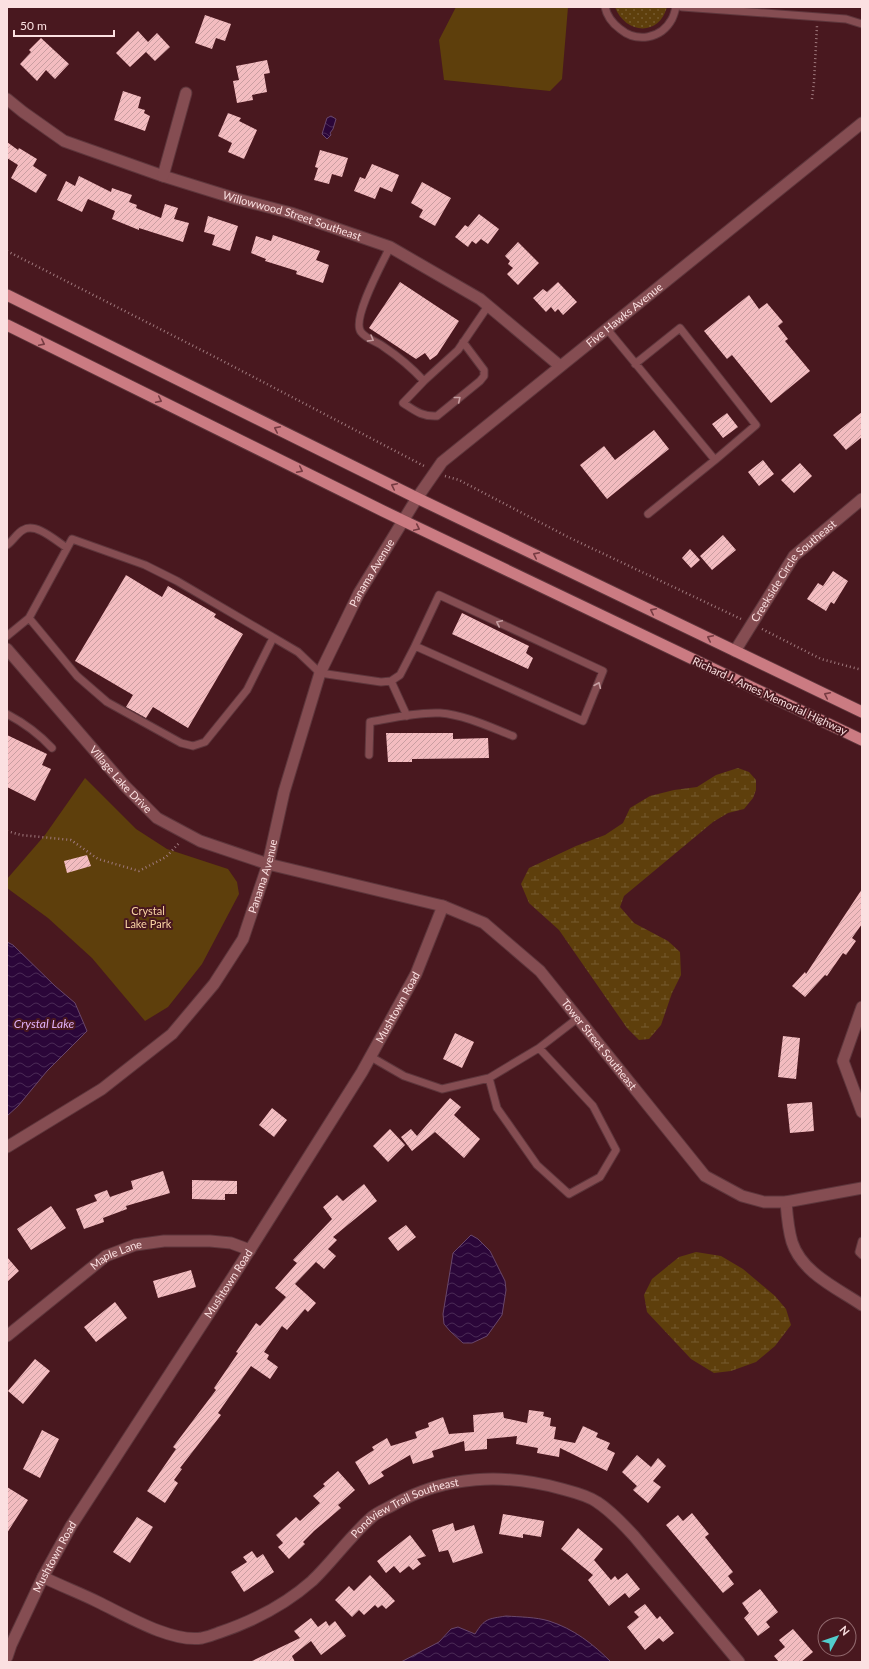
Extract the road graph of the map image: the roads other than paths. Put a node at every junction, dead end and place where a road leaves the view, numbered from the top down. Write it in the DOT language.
graph roads {
  1 [pos="605,7"];
  2 [pos="676,7"];
  3 [pos="682,7"];
  4 [pos="862,24"];
  5 [pos="186,93"];
  6 [pos="7,99"];
  7 [pos="862,123"];
  8 [pos="163,176"];
  9 [pos="390,247"];
  10 [pos="7,295"];
  11 [pos="488,306"];
  12 [pos="7,326"];
  13 [pos="607,329"];
  14 [pos="463,342"];
  15 [pos="635,364"];
  16 [pos="560,366"];
  17 [pos="424,381"];
  18 [pos="715,460"];
  19 [pos="418,498"];
  20 [pos="862,499"];
  21 [pos="648,514"];
  22 [pos="403,521"];
  23 [pos="7,544"];
  24 [pos="67,548"];
  25 [pos="29,618"];
  26 [pos="7,636"];
  27 [pos="273,638"];
  28 [pos="415,646"];
  29 [pos="7,649"];
  30 [pos="735,651"];
  31 [pos="320,673"];
  32 [pos="391,681"];
  33 [pos="862,712"];
  34 [pos="7,714"];
  35 [pos="407,716"];
  36 [pos="513,736"];
  37 [pos="862,740"];
  38 [pos="52,748"];
  39 [pos="369,755"];
  40 [pos="268,864"];
  41 [pos="443,906"];
  42 [pos="862,1007"];
  43 [pos="578,1018"];
  44 [pos="539,1048"];
  45 [pos="371,1056"];
  46 [pos="489,1078"];
  47 [pos="862,1112"];
  48 [pos="7,1147"];
  49 [pos="862,1188"];
  50 [pos="786,1202"];
  51 [pos="862,1241"];
  52 [pos="250,1250"];
  53 [pos="862,1255"];
  54 [pos="862,1305"];
  55 [pos="7,1336"];
  56 [pos="43,1577"];
  57 [pos="7,1657"];
  58 [pos="739,1662"];
  1 -- 2 [label="lane"];
  3 -- 4 [label="lane"];
  5 -- 8 [label="street"];
  6 -- 8 [label="street, Willowwood Street Southeast"];
  7 -- 13 [label="street, Five Hawks Avenue"];
  8 -- 9 [label="street, Willowwood Street Southeast"];
  9 -- 11 [label="street, Willowwood Street Southeast"];
  9 -- 17 [label="lane, one-way"];
  19 -- 10 [label="main road, one-way"];
  11 -- 14 [label="lane"];
  11 -- 16 [label="street, Willowwood Street Southeast"];
  12 -- 22 [label="main road, Richard J. Ames Memorial Highway, one-way"];
  13 -- 15 [label="lane"];
  13 -- 16 [label="street, Five Hawks Avenue"];
  14 -- 17 [label="lane"];
  17 -- 14 [label="lane, one-way"];
  15 -- 18 [label="lane"];
  15 -- 18 [label="lane"];
  16 -- 19 [label="street, Five Hawks Avenue"];
  18 -- 21 [label="lane"];
  19 -- 22 [label="street, Five Hawks Avenue"];
  30 -- 19 [label="main road, one-way"];
  20 -- 30 [label="street, Creekside Circle Southeast"];
  22 -- 31 [label="street, Panama Avenue"];
  22 -- 37 [label="main road, Richard J. Ames Memorial Highway, one-way"];
  23 -- 24 [label="lane"];
  24 -- 25 [label="lane"];
  24 -- 27 [label="lane"];
  25 -- 26 [label="lane"];
  25 -- 27 [label="lane"];
  27 -- 31 [label="lane"];
  28 -- 28 [label="lane, one-way"];
  28 -- 32 [label="lane"];
  29 -- 40 [label="street, Village Lake Drive"];
  33 -- 30 [label="main road, one-way"];
  31 -- 32 [label="lane"];
  31 -- 40 [label="street, Panama Avenue"];
  32 -- 35 [label="lane"];
  34 -- 38 [label="lane"];
  35 -- 36 [label="lane"];
  35 -- 39 [label="lane"];
  40 -- 41 [label="street, Tower Street Southeast"];
  40 -- 48 [label="street, Panama Avenue"];
  41 -- 43 [label="street, Tower Street Southeast"];
  41 -- 45 [label="street, Mushtown Road"];
  42 -- 47 [label="street"];
  43 -- 44 [label="lane"];
  43 -- 50 [label="street, Tower Street Southeast"];
  44 -- 46 [label="lane"];
  44 -- 46 [label="lane"];
  45 -- 46 [label="lane"];
  45 -- 52 [label="street, Mushtown Road"];
  49 -- 50 [label="street, Tower Street Southeast"];
  50 -- 54 [label="street"];
  51 -- 53 [label="lane"];
  52 -- 55 [label="street, Maple Lane"];
  52 -- 56 [label="street, Mushtown Road"];
  56 -- 57 [label="street, Mushtown Road"];
  56 -- 58 [label="street, Pondview Trail Southeast"];
}
